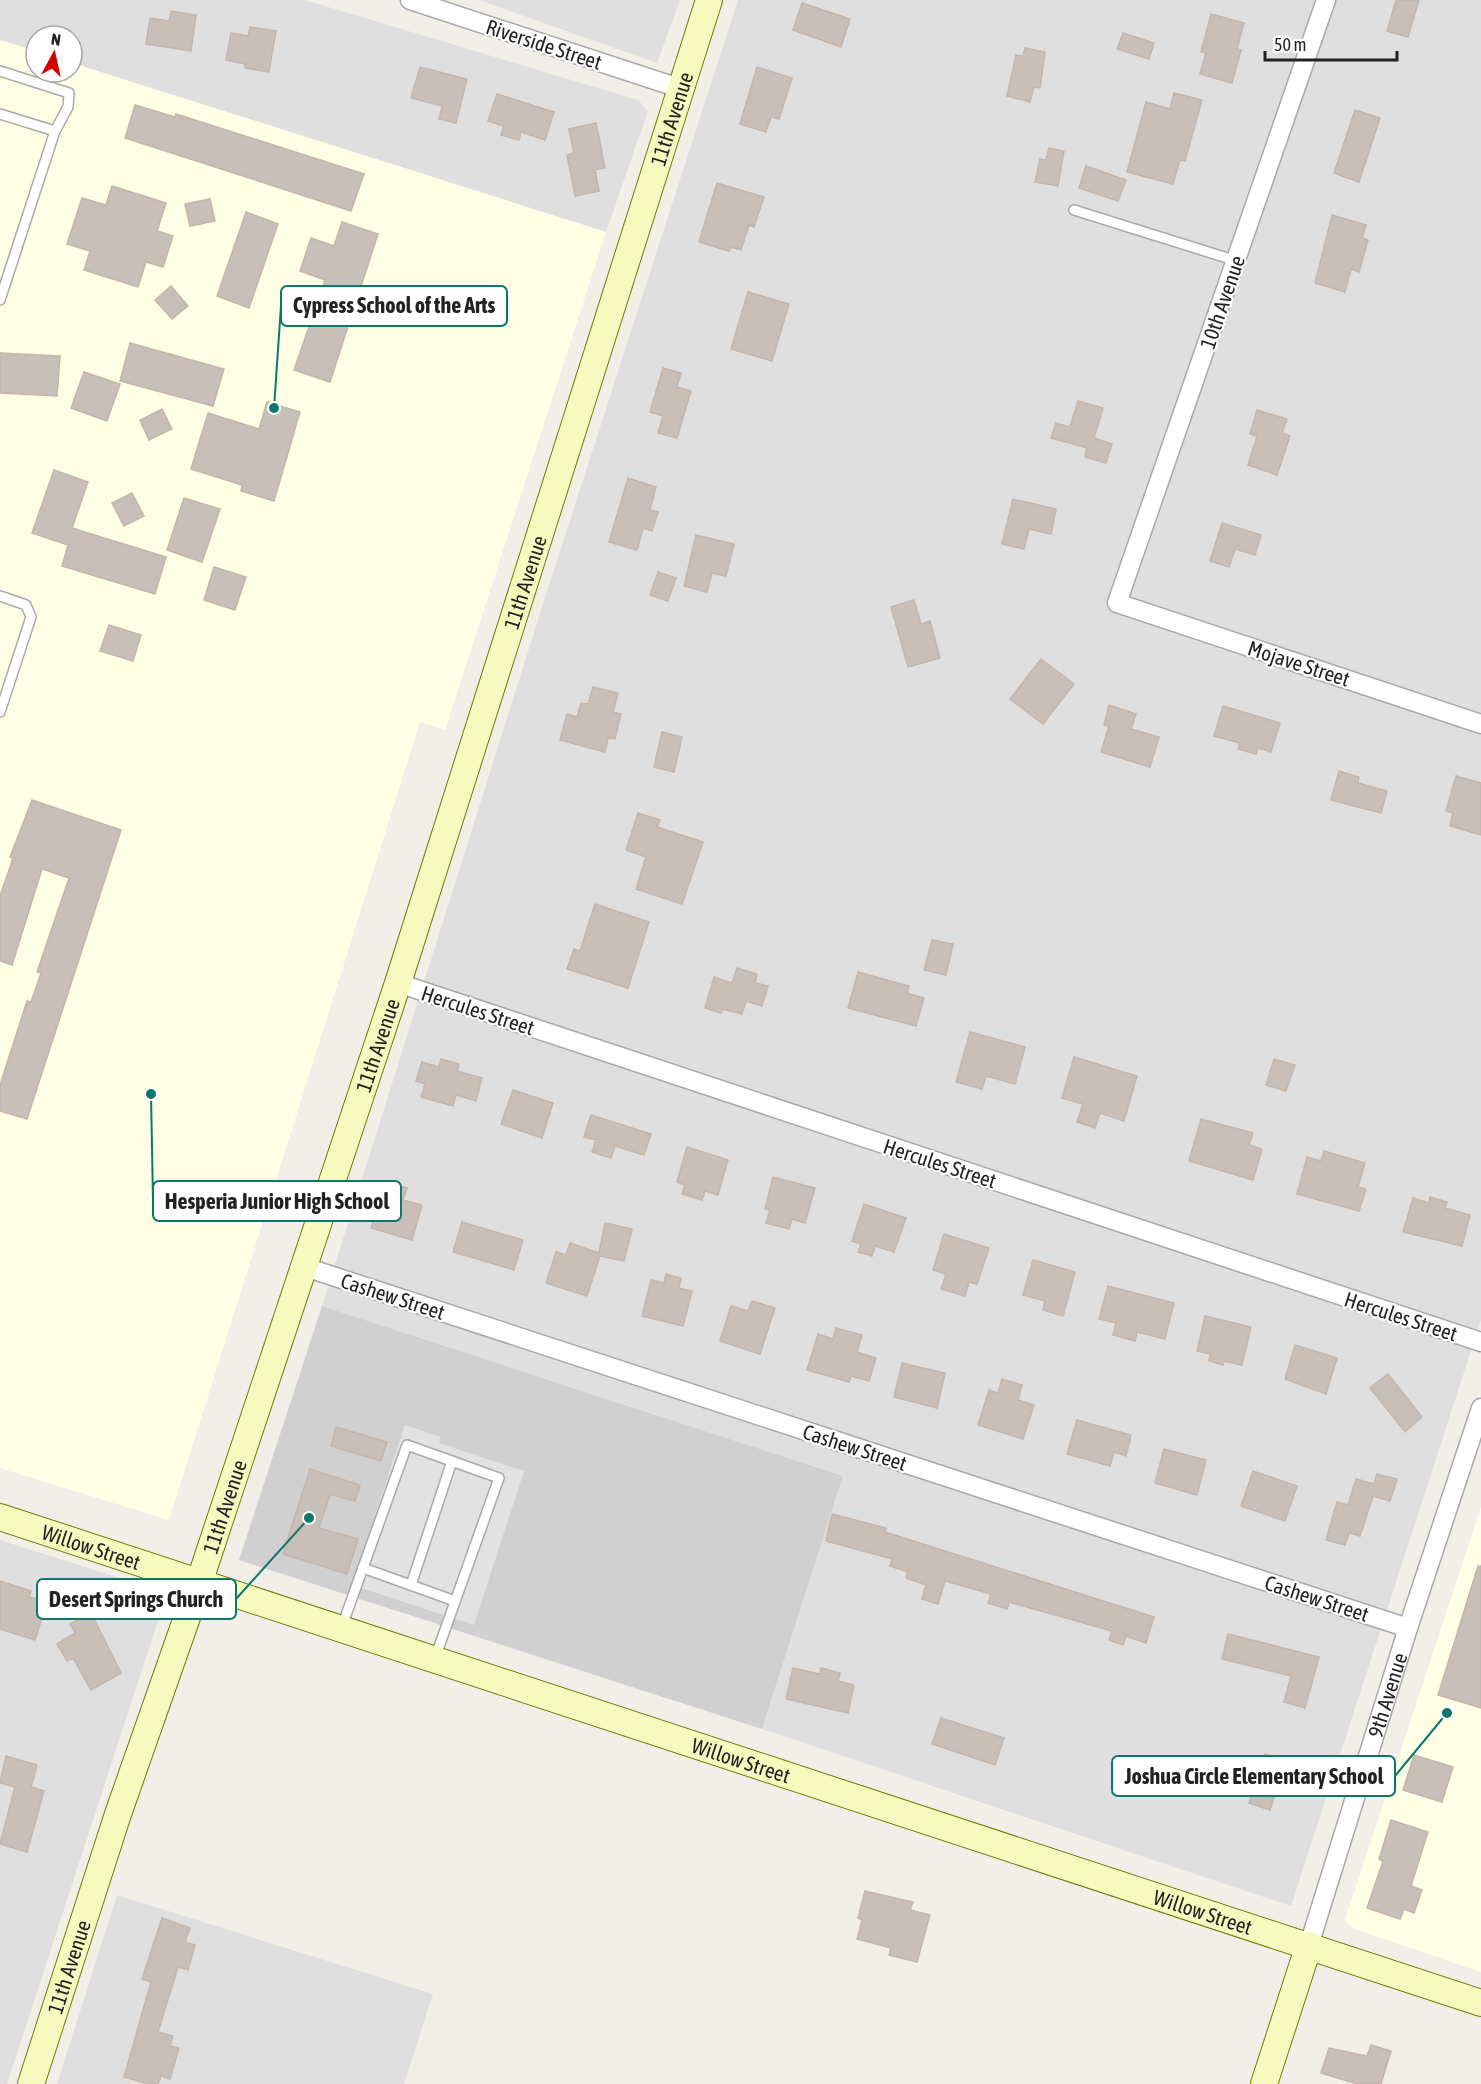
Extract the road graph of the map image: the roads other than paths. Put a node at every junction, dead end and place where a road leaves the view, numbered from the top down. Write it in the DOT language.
graph roads {
  1 [pos="410,0"];
  2 [pos="709,0"];
  3 [pos="1326,0"];
  4 [pos="0,72"];
  5 [pos="679,88"];
  6 [pos="0,114"];
  7 [pos="55,131"];
  8 [pos="1074,210"];
  9 [pos="1237,261"];
  10 [pos="0,300"];
  11 [pos="0,596"];
  12 [pos="1117,603"];
  13 [pos="0,712"];
  14 [pos="1481,724"];
  15 [pos="398,983"];
  16 [pos="302,1266"];
  17 [pos="1481,1342"];
  18 [pos="1481,1408"];
  19 [pos="452,1461"];
  20 [pos="0,1517"];
  21 [pos="363,1568"];
  22 [pos="199,1583"];
  23 [pos="411,1585"];
  24 [pos="455,1601"];
  25 [pos="1408,1628"];
  26 [pos="340,1631"];
  27 [pos="434,1661"];
  28 [pos="1310,1944"];
  29 [pos="1481,2003"];
  30 [pos="31,2084"];
  31 [pos="1264,2084"];
  1 -- 5 [label="street, Riverside Street"];
  2 -- 5 [label="main road, 11th Avenue"];
  3 -- 9 [label="street, 10th Avenue"];
  4 -- 7 [label="lane"];
  5 -- 15 [label="main road, 11th Avenue"];
  6 -- 7 [label="lane"];
  7 -- 10 [label="lane"];
  8 -- 9 [label="lane"];
  9 -- 12 [label="street, 10th Avenue"];
  11 -- 13 [label="lane"];
  12 -- 14 [label="street, Mojave Street"];
  15 -- 16 [label="main road, 11th Avenue"];
  15 -- 17 [label="street, Hercules Street"];
  16 -- 22 [label="main road, 11th Avenue"];
  16 -- 25 [label="street, Cashew Street"];
  18 -- 25 [label="street, 9th Avenue"];
  19 -- 21 [label="lane"];
  19 -- 23 [label="lane"];
  19 -- 24 [label="lane"];
  20 -- 22 [label="main road, Willow Street"];
  21 -- 23 [label="lane"];
  21 -- 26 [label="lane"];
  22 -- 26 [label="main road, Willow Street"];
  22 -- 30 [label="main road, 11th Avenue"];
  23 -- 24 [label="lane"];
  24 -- 27 [label="lane"];
  25 -- 28 [label="street, 9th Avenue"];
  26 -- 27 [label="main road, Willow Street"];
  27 -- 28 [label="main road, Willow Street"];
  28 -- 29 [label="main road, Willow Street"];
  28 -- 31 [label="main road, 9th Avenue"];
}
